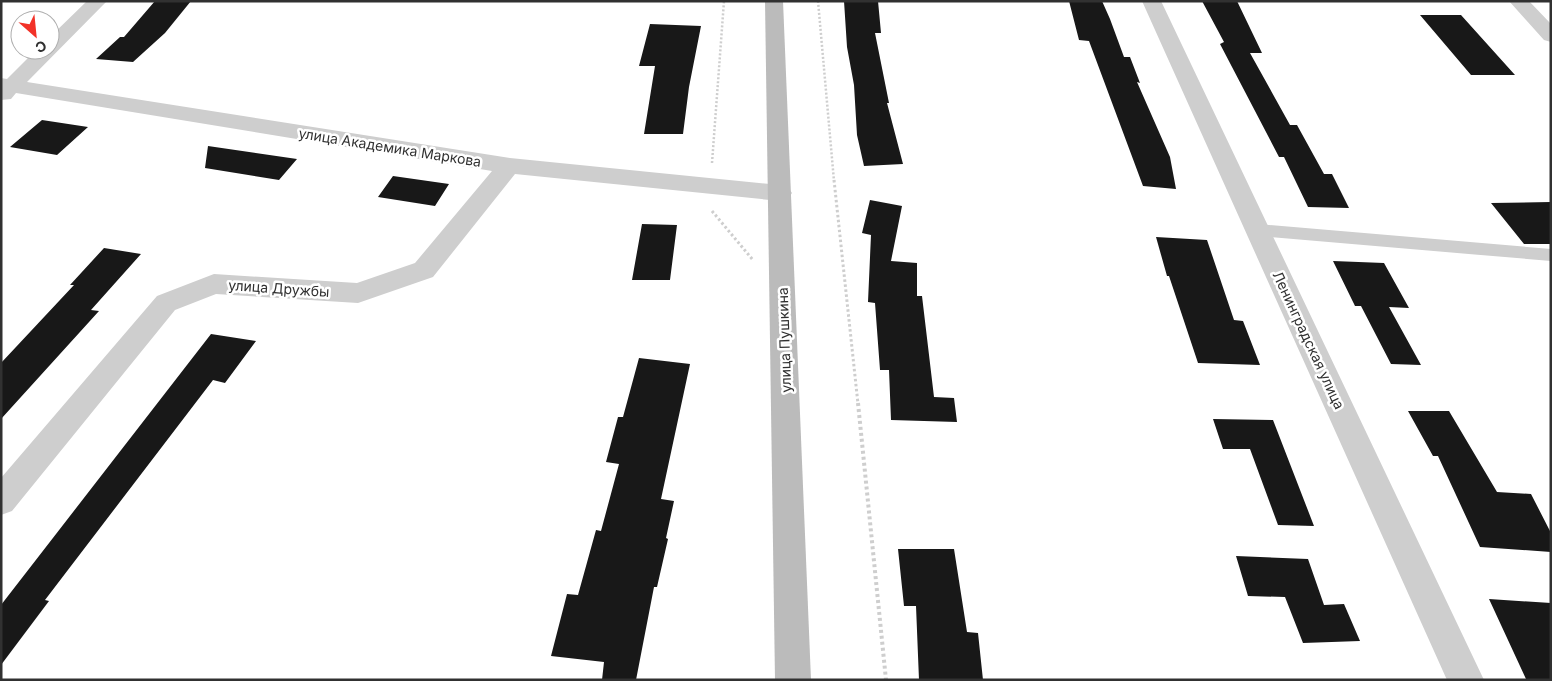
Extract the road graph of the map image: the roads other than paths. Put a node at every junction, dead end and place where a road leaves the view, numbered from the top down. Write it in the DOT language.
graph roads {
  1 [pos="98,1"];
  2 [pos="774,1"];
  3 [pos="1151,1"];
  4 [pos="1518,1"];
  5 [pos="1551,36"];
  6 [pos="60,38"];
  7 [pos="37,60"];
  8 [pos="5,88"];
  9 [pos="510,166"];
  10 [pos="780,193"];
  11 [pos="1257,230"];
  12 [pos="1551,255"];
  13 [pos="1,501"];
  14 [pos="793,680"];
  15 [pos="1466,680"];
  1 -- 6 [label="street"];
  2 -- 10 [label="main road, улица Пушкина"];
  3 -- 11 [label="street, Ленинградская улица"];
  4 -- 5 [label="street"];
  7 -- 8 [label="street"];
  8 -- 9 [label="street, улица Академика Маркова"];
  9 -- 10 [label="street, улица Академика Маркова"];
  9 -- 13 [label="street, улица Дружбы"];
  10 -- 14 [label="main road, улица Пушкина"];
  11 -- 12 [label="lane"];
  11 -- 15 [label="street, Ленинградская улица"];
}
